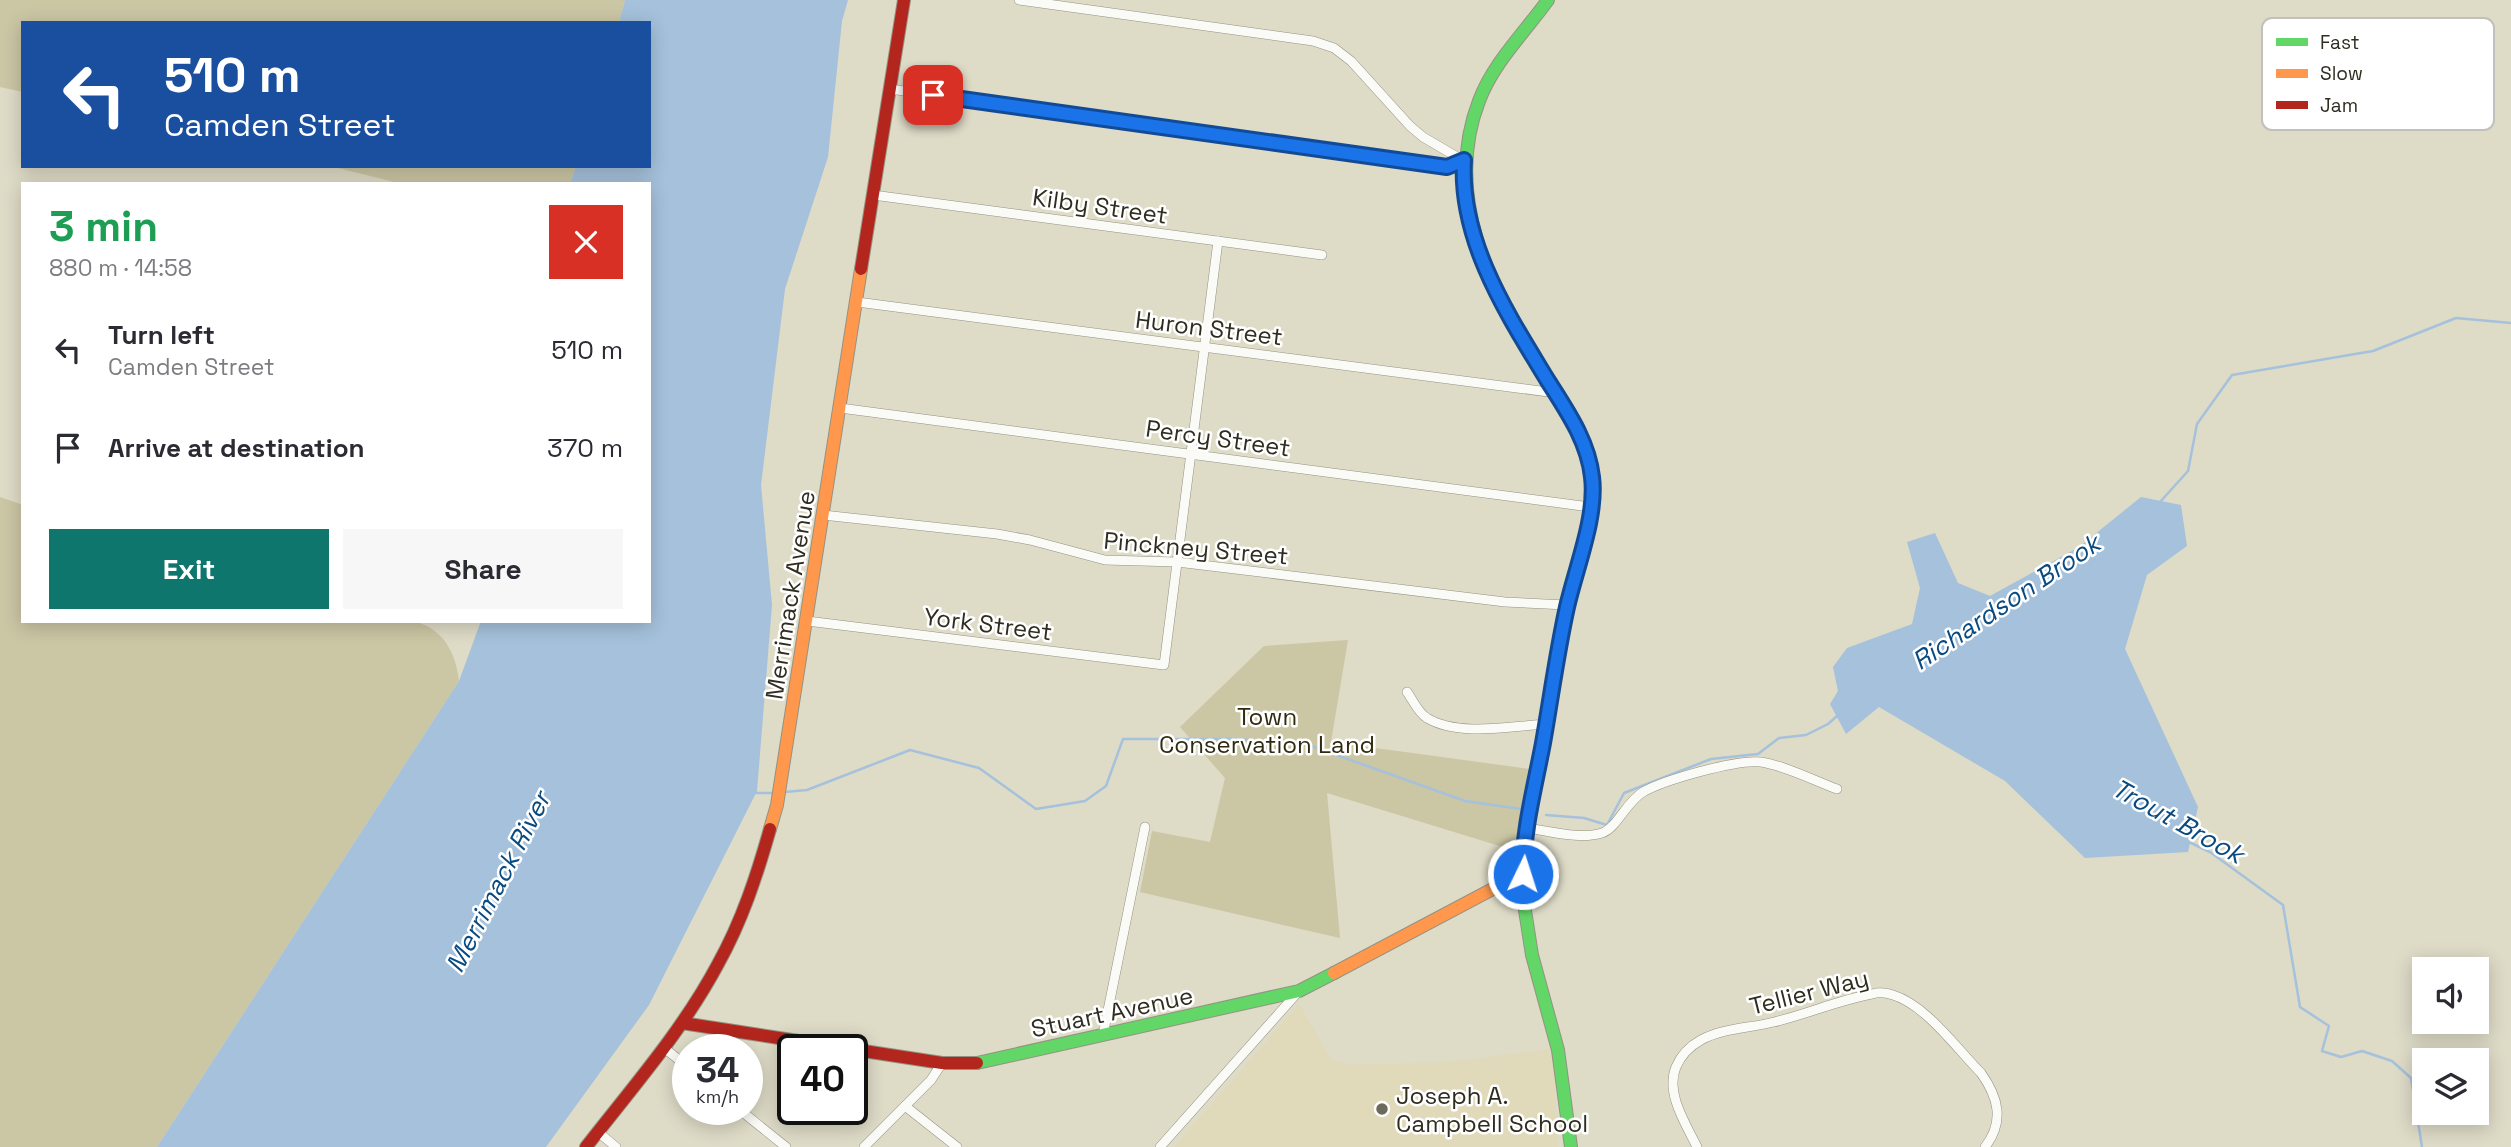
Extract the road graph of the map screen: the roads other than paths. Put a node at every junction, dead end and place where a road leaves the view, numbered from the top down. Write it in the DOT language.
graph roads {
  1 [pos="905,0"];
  2 [pos="1019,0"];
  3 [pos="1548,0"];
  4 [pos="1081,5"];
  5 [pos="890,89"];
  6 [pos="1464,160"];
  7 [pos="873,195"];
  8 [pos="1218,241"];
  9 [pos="1322,255"];
  10 [pos="857,302"];
  11 [pos="1205,347"];
  12 [pos="1556,393"];
  13 [pos="840,408"];
  14 [pos="1191,454"];
  15 [pos="1590,507"];
  16 [pos="823,515"];
  17 [pos="1178,562"];
  18 [pos="1567,605"];
  19 [pos="807,621"];
  20 [pos="1407,692"];
  21 [pos="1546,724"];
  22 [pos="1837,789"];
  23 [pos="1146,827"];
  24 [pos="1527,828"];
  25 [pos="1523,873"];
  26 [pos="1299,991"];
  27 [pos="682,1023"];
  28 [pos="1103,1035"];
  29 [pos="664,1048"];
  30 [pos="672,1055"];
  31 [pos="942,1063"];
  32 [pos="905,1106"];
  33 [pos="759,1125"];
  34 [pos="598,1132"];
  35 [pos="586,1147"];
  36 [pos="616,1147"];
  37 [pos="786,1147"];
  38 [pos="864,1147"];
  39 [pos="957,1147"];
  40 [pos="1160,1147"];
  41 [pos="1571,1147"];
  42 [pos="1697,1147"];
  43 [pos="1985,1147"];
  1 -- 5 [label="street, Merrimack Avenue"];
  2 -- 4 [label="street"];
  3 -- 6 [label="street"];
  4 -- 6 [label="street"];
  5 -- 6 [label="street"];
  5 -- 7 [label="street, Merrimack Avenue"];
  6 -- 12 [label="street"];
  7 -- 8 [label="street, Kilby Street"];
  7 -- 10 [label="street, Merrimack Avenue"];
  8 -- 9 [label="street, Kilby Street"];
  8 -- 11 [label="street"];
  10 -- 11 [label="street, Huron Street"];
  10 -- 13 [label="street, Merrimack Avenue"];
  11 -- 12 [label="street, Huron Street"];
  11 -- 14 [label="street"];
  12 -- 15 [label="street"];
  13 -- 14 [label="street, Percy Street"];
  13 -- 16 [label="street, Merrimack Avenue"];
  14 -- 15 [label="street, Percy Street"];
  14 -- 17 [label="street"];
  15 -- 18 [label="street"];
  16 -- 17 [label="street, Pinckney Street"];
  16 -- 19 [label="street, Merrimack Avenue"];
  17 -- 18 [label="street, Pinckney Street"];
  17 -- 19 [label="street, York Street"];
  18 -- 21 [label="street"];
  19 -- 27 [label="street, Merrimack Avenue"];
  20 -- 21 [label="street"];
  21 -- 24 [label="street"];
  22 -- 24 [label="street"];
  23 -- 28 [label="street"];
  24 -- 25 [label="street"];
  25 -- 26 [label="street, Stuart Avenue"];
  25 -- 41 [label="street"];
  26 -- 28 [label="street, Stuart Avenue"];
  26 -- 40 [label="street"];
  27 -- 29 [label="street, Merrimack Avenue"];
  27 -- 31 [label="street, Stuart Avenue"];
  28 -- 31 [label="street, Stuart Avenue"];
  29 -- 30 [label="street"];
  29 -- 34 [label="street, Merrimack Avenue"];
  31 -- 32 [label="street"];
  32 -- 38 [label="street"];
  32 -- 39 [label="street"];
  33 -- 37 [label="street"];
  34 -- 35 [label="street, Merrimack Avenue"];
  34 -- 36 [label="street"];
  42 -- 43 [label="street, Tellier Way"];
}
